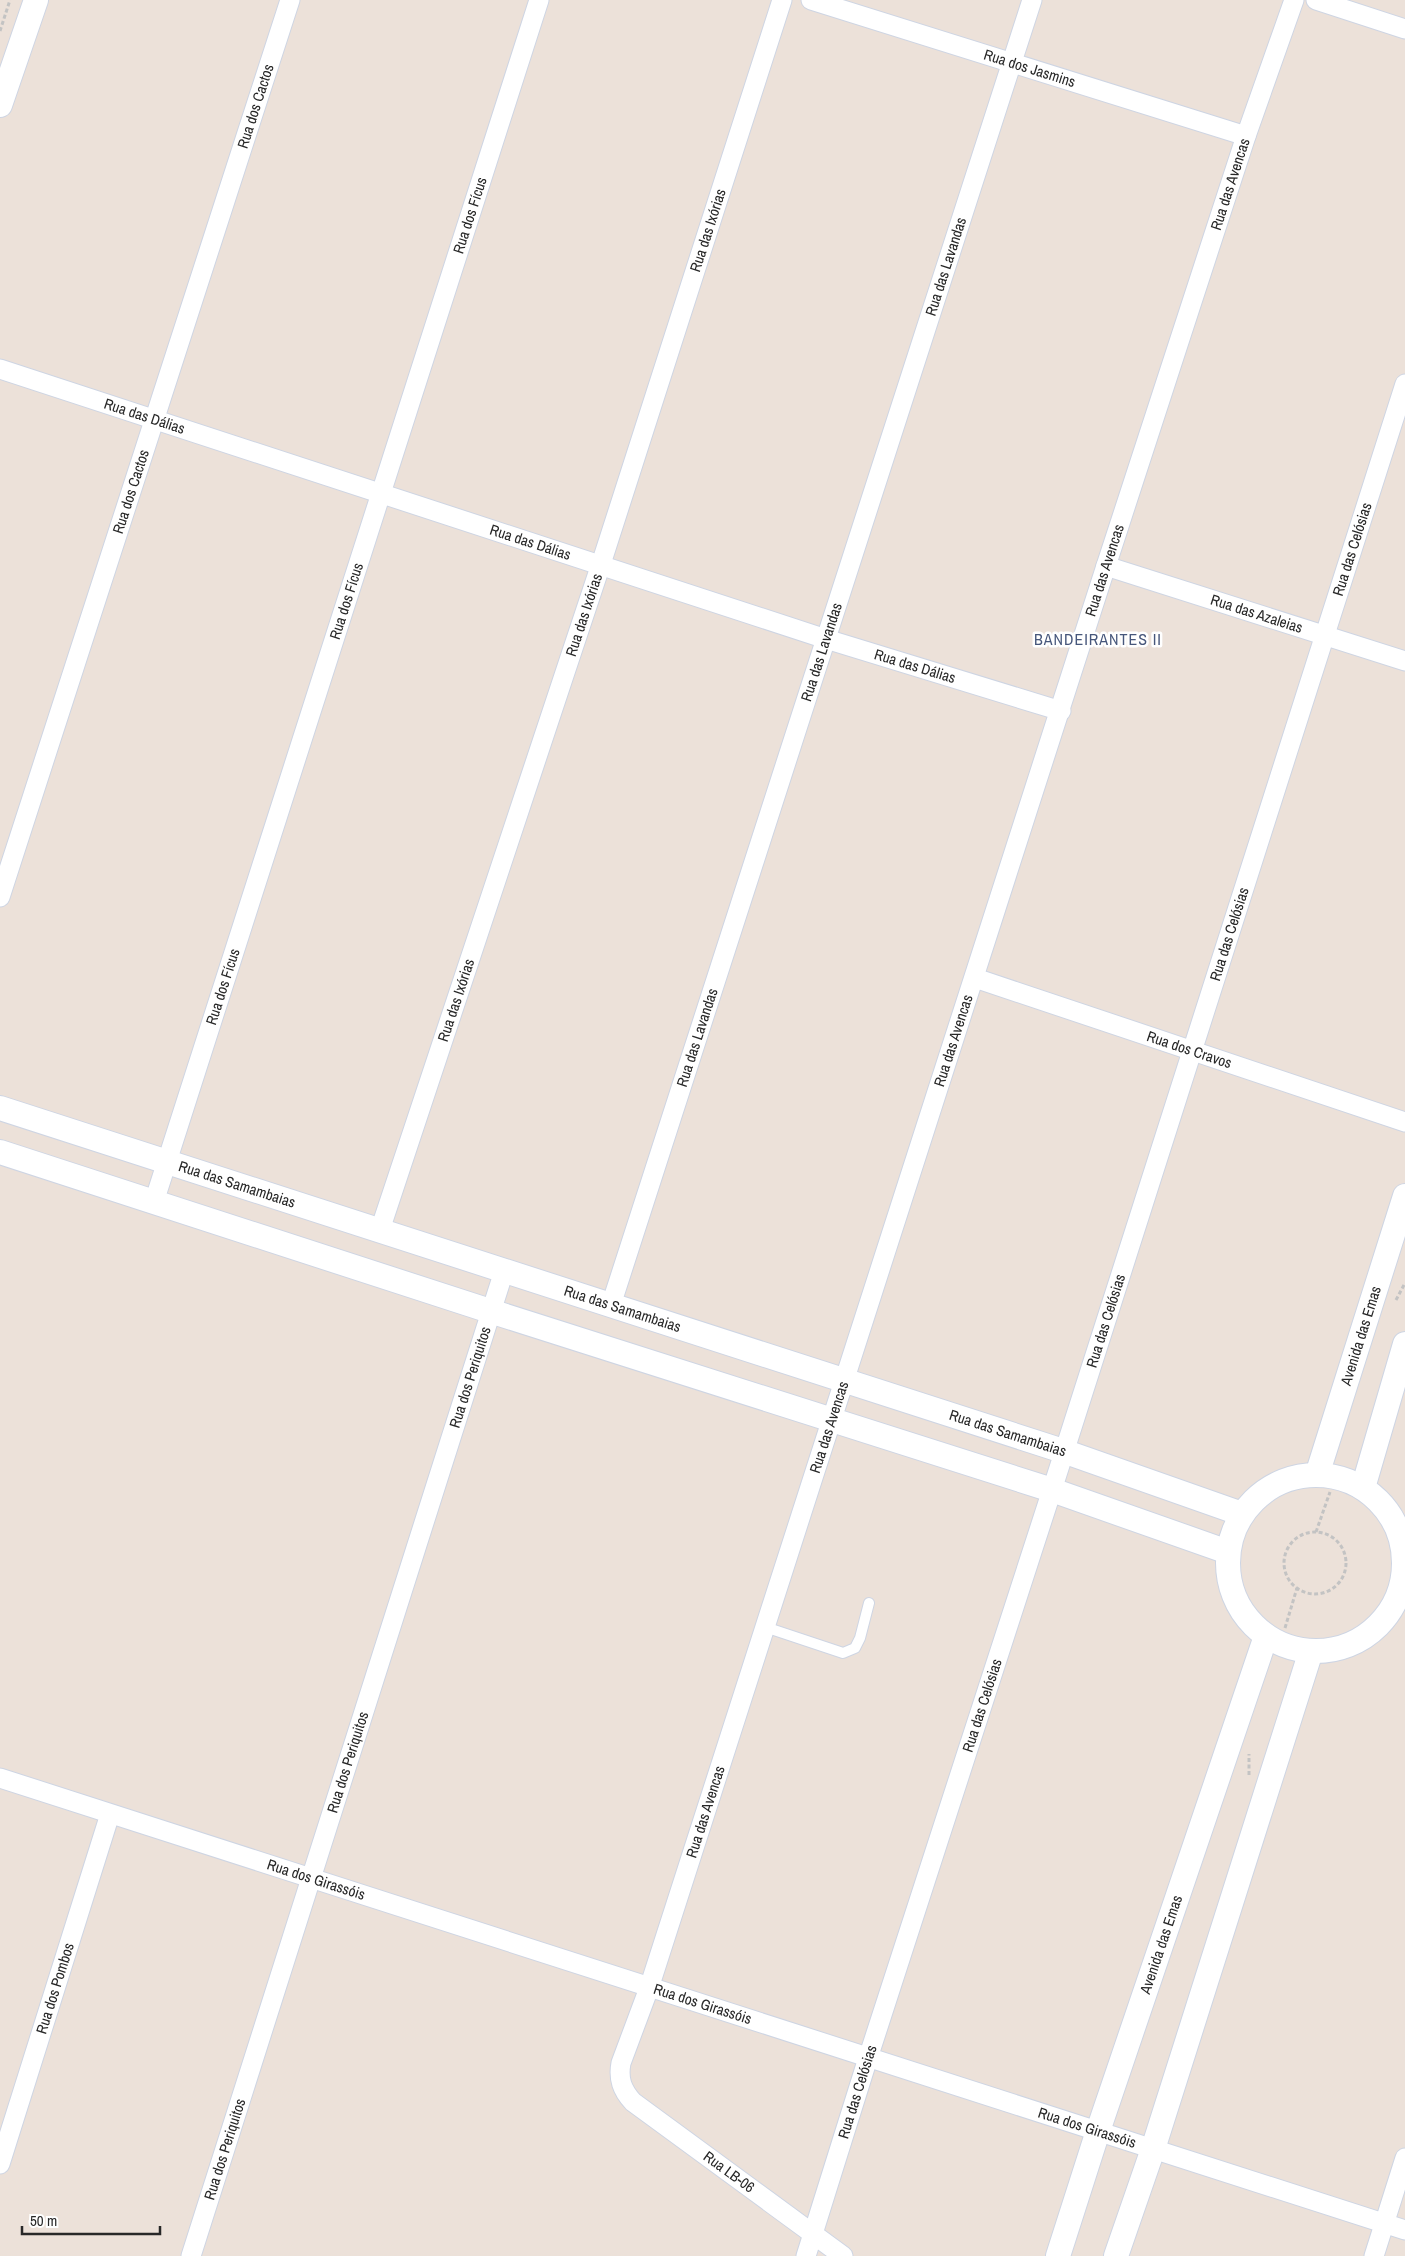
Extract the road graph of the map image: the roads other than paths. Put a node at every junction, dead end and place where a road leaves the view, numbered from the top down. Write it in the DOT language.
graph roads {
  1 [pos="36,0"];
  2 [pos="290,0"];
  3 [pos="539,0"];
  4 [pos="782,0"];
  5 [pos="811,0"];
  6 [pos="1032,0"];
  7 [pos="1294,0"];
  8 [pos="1316,0"];
  9 [pos="1405,29"];
  10 [pos="1012,63"];
  11 [pos="0,106"];
  12 [pos="1246,136"];
  13 [pos="0,369"];
  14 [pos="1405,384"];
  15 [pos="154,419"];
  16 [pos="382,495"];
  17 [pos="601,564"];
  18 [pos="1106,566"];
  19 [pos="1324,636"];
  20 [pos="826,639"];
  21 [pos="1405,661"];
  22 [pos="1061,711"];
  23 [pos="0,897"];
  24 [pos="974,978"];
  25 [pos="1192,1051"];
  26 [pos="0,1108"];
  27 [pos="1405,1122"];
  28 [pos="0,1152"];
  29 [pos="168,1162"];
  30 [pos="1405,1196"];
  31 [pos="154,1202"];
  32 [pos="380,1230"];
  33 [pos="504,1270"];
  34 [pos="610,1305"];
  35 [pos="490,1311"];
  36 [pos="1405,1344"];
  37 [pos="844,1381"];
  38 [pos="831,1420"];
  39 [pos="1063,1451"];
  40 [pos="1317,1474"];
  41 [pos="1363,1488"];
  42 [pos="1052,1490"];
  43 [pos="1242,1514"];
  44 [pos="1228,1552"];
  45 [pos="1405,1569"];
  46 [pos="868,1603"];
  47 [pos="1399,1606"];
  48 [pos="765,1627"];
  49 [pos="1266,1636"];
  50 [pos="1311,1651"];
  51 [pos="0,1778"];
  52 [pos="110,1814"];
  53 [pos="312,1879"];
  54 [pos="649,1988"];
  55 [pos="868,2058"];
  56 [pos="621,2083"];
  57 [pos="1098,2131"];
  58 [pos="1153,2149"];
  59 [pos="1405,2158"];
  60 [pos="0,2164"];
  61 [pos="1384,2224"];
  62 [pos="1405,2230"];
  63 [pos="814,2234"];
  64 [pos="191,2256"];
  65 [pos="806,2256"];
  66 [pos="844,2256"];
  67 [pos="1058,2256"];
  68 [pos="1116,2256"];
  69 [pos="1374,2256"];
  1 -- 11 [label="street"];
  2 -- 15 [label="street, Rua dos Cactos"];
  3 -- 16 [label="street, Rua dos Fícus"];
  4 -- 17 [label="street, Rua das Ixórias"];
  5 -- 10 [label="street, Rua dos Jasmins"];
  6 -- 10 [label="street, Rua das Lavandas"];
  7 -- 12 [label="street, Rua das Avencas"];
  8 -- 9 [label="street"];
  10 -- 12 [label="street, Rua dos Jasmins"];
  10 -- 20 [label="street, Rua das Lavandas"];
  12 -- 18 [label="street, Rua das Avencas"];
  13 -- 15 [label="street, Rua das Dálias"];
  14 -- 19 [label="street, Rua das Celósias"];
  15 -- 16 [label="street, Rua das Dálias"];
  15 -- 23 [label="street, Rua dos Cactos"];
  16 -- 17 [label="street, Rua das Dálias"];
  16 -- 29 [label="street, Rua dos Fícus"];
  17 -- 20 [label="street, Rua das Dálias"];
  17 -- 32 [label="street, Rua das Ixórias"];
  18 -- 19 [label="street, Rua das Azaleias"];
  18 -- 22 [label="street, Rua das Avencas"];
  19 -- 21 [label="street, Rua das Azaleias"];
  19 -- 25 [label="street, Rua das Celósias"];
  20 -- 22 [label="street, Rua das Dálias"];
  20 -- 34 [label="street, Rua das Lavandas"];
  22 -- 24 [label="street, Rua das Avencas"];
  24 -- 25 [label="street, Rua dos Cravos"];
  24 -- 37 [label="street, Rua das Avencas"];
  25 -- 27 [label="street, Rua dos Cravos"];
  25 -- 39 [label="street, Rua das Celósias"];
  26 -- 29 [label="street, Rua das Samambaias"];
  28 -- 31 [label="street"];
  29 -- 31 [label="street, Rua dos Fícus"];
  29 -- 32 [label="street, Rua das Samambaias"];
  30 -- 40 [label="street, Avenida das Emas"];
  31 -- 35 [label="street"];
  32 -- 33 [label="street, Rua das Samambaias"];
  33 -- 34 [label="street, Rua das Samambaias"];
  33 -- 35 [label="street, Rua dos Periquitos"];
  34 -- 37 [label="street, Rua das Samambaias"];
  35 -- 38 [label="street"];
  35 -- 53 [label="street, Rua dos Periquitos"];
  36 -- 41 [label="street"];
  37 -- 38 [label="street, Rua das Avencas"];
  37 -- 39 [label="street, Rua das Samambaias"];
  38 -- 42 [label="street"];
  38 -- 48 [label="street, Rua das Avencas"];
  39 -- 42 [label="street, Rua das Celósias"];
  39 -- 43 [label="street, Rua das Samambaias"];
  40 -- 41 [label="street"];
  40 -- 43 [label="street"];
  41 -- 45 [label="street"];
  42 -- 44 [label="street"];
  42 -- 55 [label="street, Rua das Celósias"];
  43 -- 44 [label="street"];
  44 -- 49 [label="street"];
  45 -- 47 [label="street"];
  46 -- 48 [label="lane"];
  47 -- 50 [label="street"];
  48 -- 54 [label="street, Rua das Avencas"];
  49 -- 50 [label="street"];
  49 -- 57 [label="street, Avenida das Emas"];
  50 -- 58 [label="street"];
  51 -- 52 [label="street, Rua dos Girassóis"];
  52 -- 53 [label="street, Rua dos Girassóis"];
  52 -- 60 [label="street, Rua dos Pombos"];
  53 -- 54 [label="street, Rua dos Girassóis"];
  53 -- 64 [label="street, Rua dos Periquitos"];
  54 -- 55 [label="street, Rua dos Girassóis"];
  54 -- 56 [label="street, Rua das Avencas"];
  55 -- 57 [label="street, Rua dos Girassóis"];
  55 -- 63 [label="street, Rua das Celósias"];
  56 -- 63 [label="street, Rua LB-06"];
  57 -- 58 [label="street, Rua dos Girassóis"];
  57 -- 67 [label="street, Avenida das Emas"];
  58 -- 61 [label="street, Rua dos Girassóis"];
  58 -- 68 [label="street"];
  59 -- 61 [label="street"];
  61 -- 62 [label="street, Rua dos Girassóis"];
  61 -- 69 [label="street"];
  63 -- 65 [label="street, Rua das Celósias"];
  63 -- 66 [label="street, Rua LB-06"];
}
